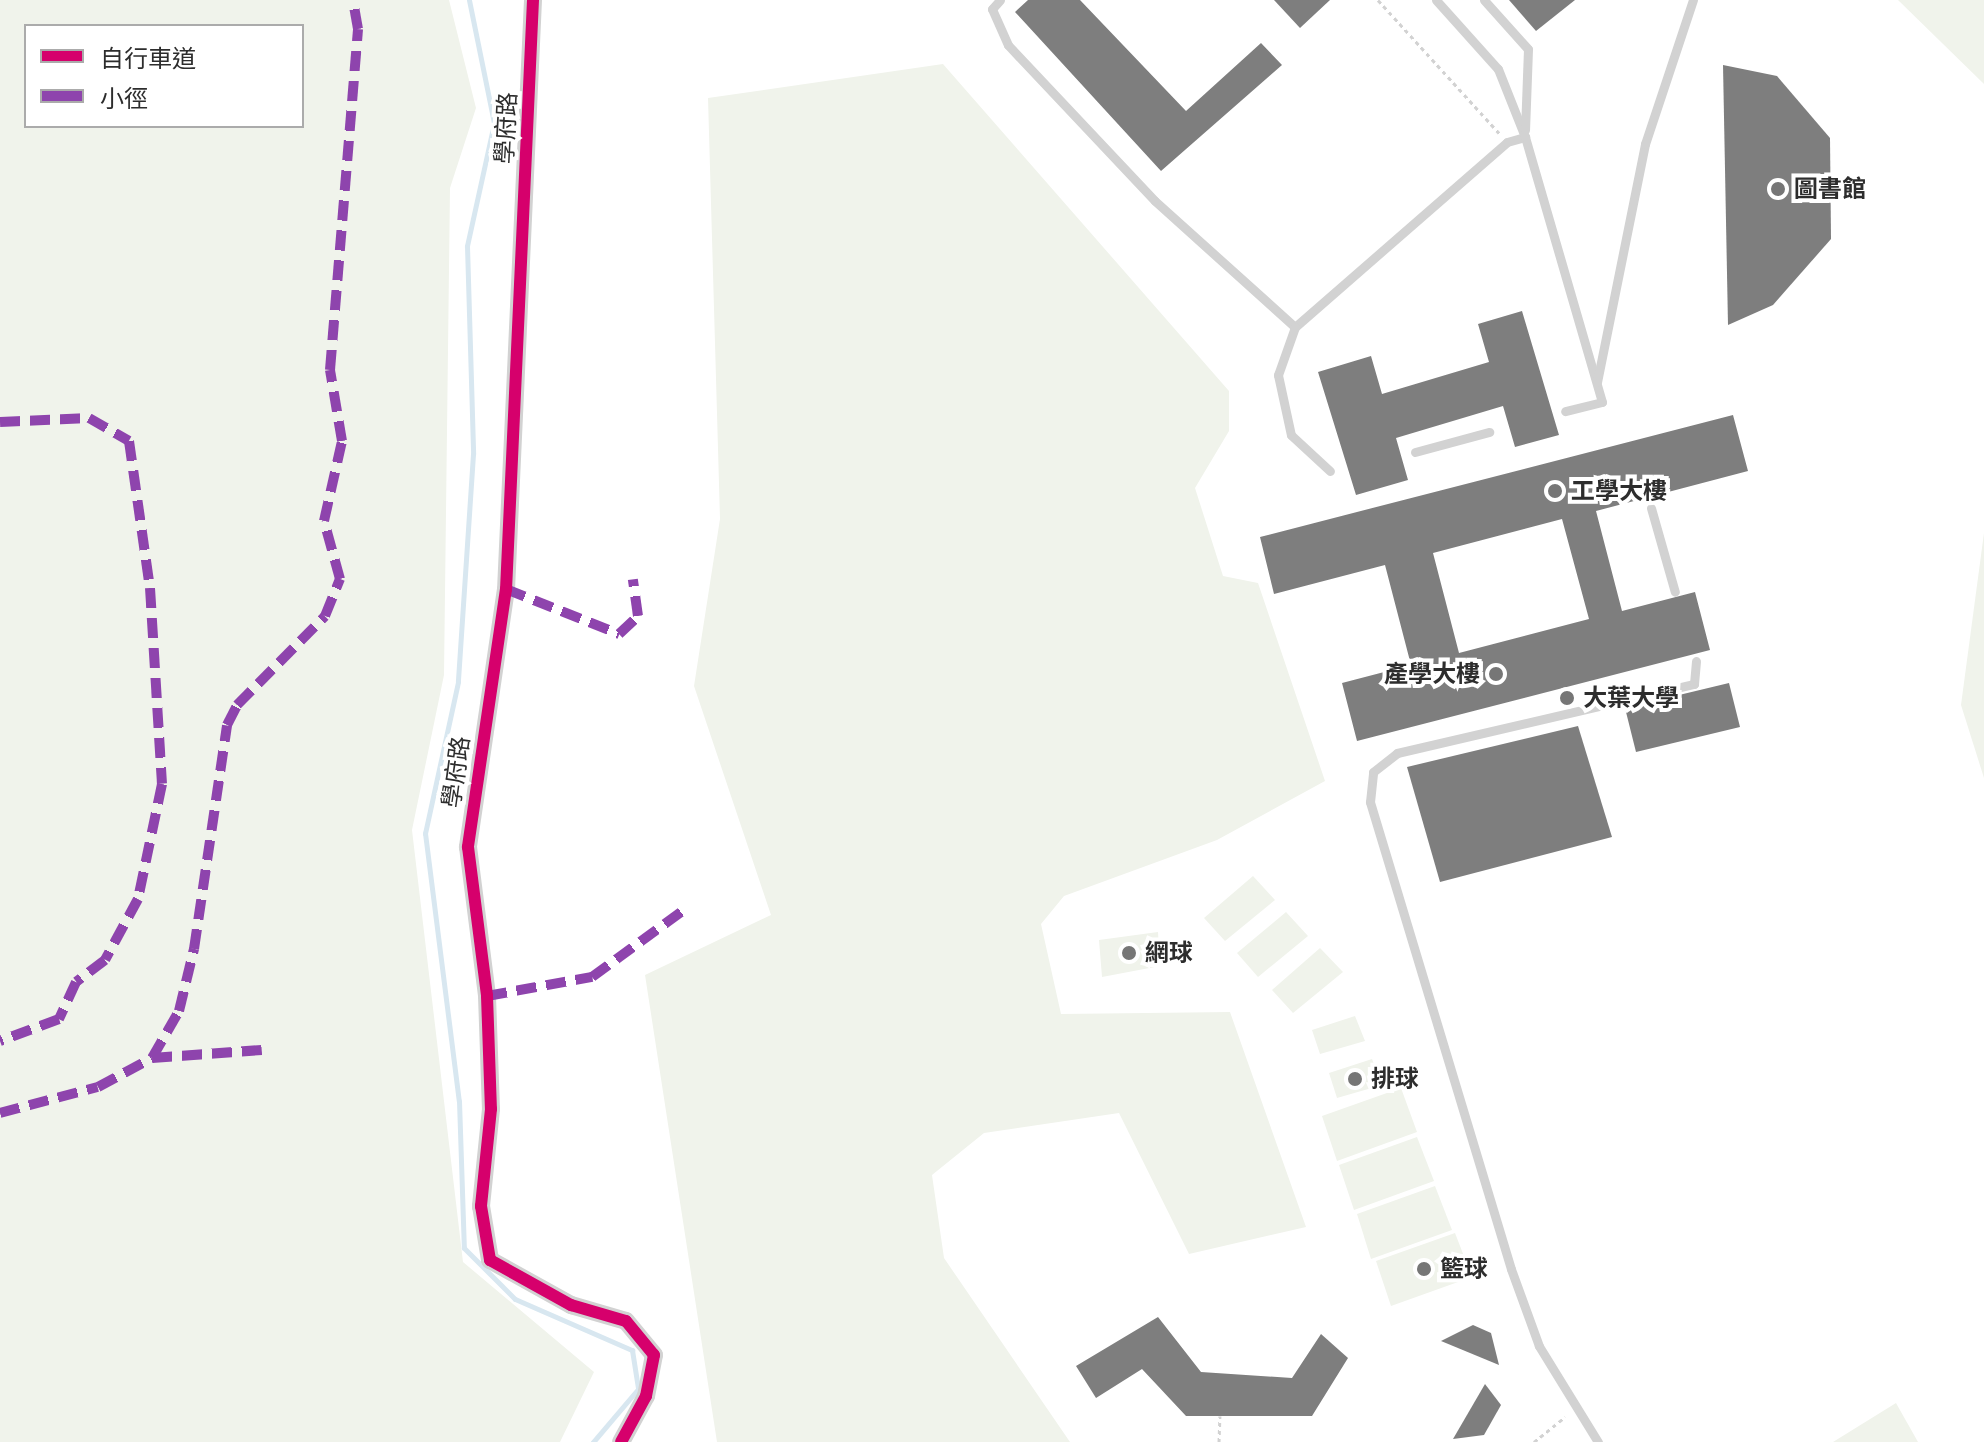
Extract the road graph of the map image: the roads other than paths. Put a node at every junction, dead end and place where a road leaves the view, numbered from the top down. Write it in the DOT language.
graph roads {
  1 [pos="533,0"];
  2 [pos="1000,0"];
  3 [pos="1436,0"];
  4 [pos="1484,0"];
  5 [pos="1693,0"];
  6 [pos="1525,137"];
  7 [pos="1295,327"];
  8 [pos="1596,386"];
  9 [pos="1565,411"];
  10 [pos="1489,432"];
  11 [pos="1415,452"];
  12 [pos="1330,471"];
  13 [pos="1651,508"];
  14 [pos="1675,592"];
  15 [pos="1696,661"];
  16 [pos="621,1442"];
  17 [pos="1598,1442"];
  1 -- 16 [label="street, 學府路"];
  2 -- 7 [label="lane"];
  3 -- 6 [label="lane"];
  4 -- 6 [label="lane"];
  5 -- 8 [label="lane"];
  6 -- 7 [label="lane"];
  6 -- 8 [label="lane"];
  7 -- 12 [label="lane"];
  8 -- 9 [label="lane"];
  10 -- 11 [label="lane"];
  13 -- 14 [label="lane"];
  15 -- 17 [label="lane"];
}
